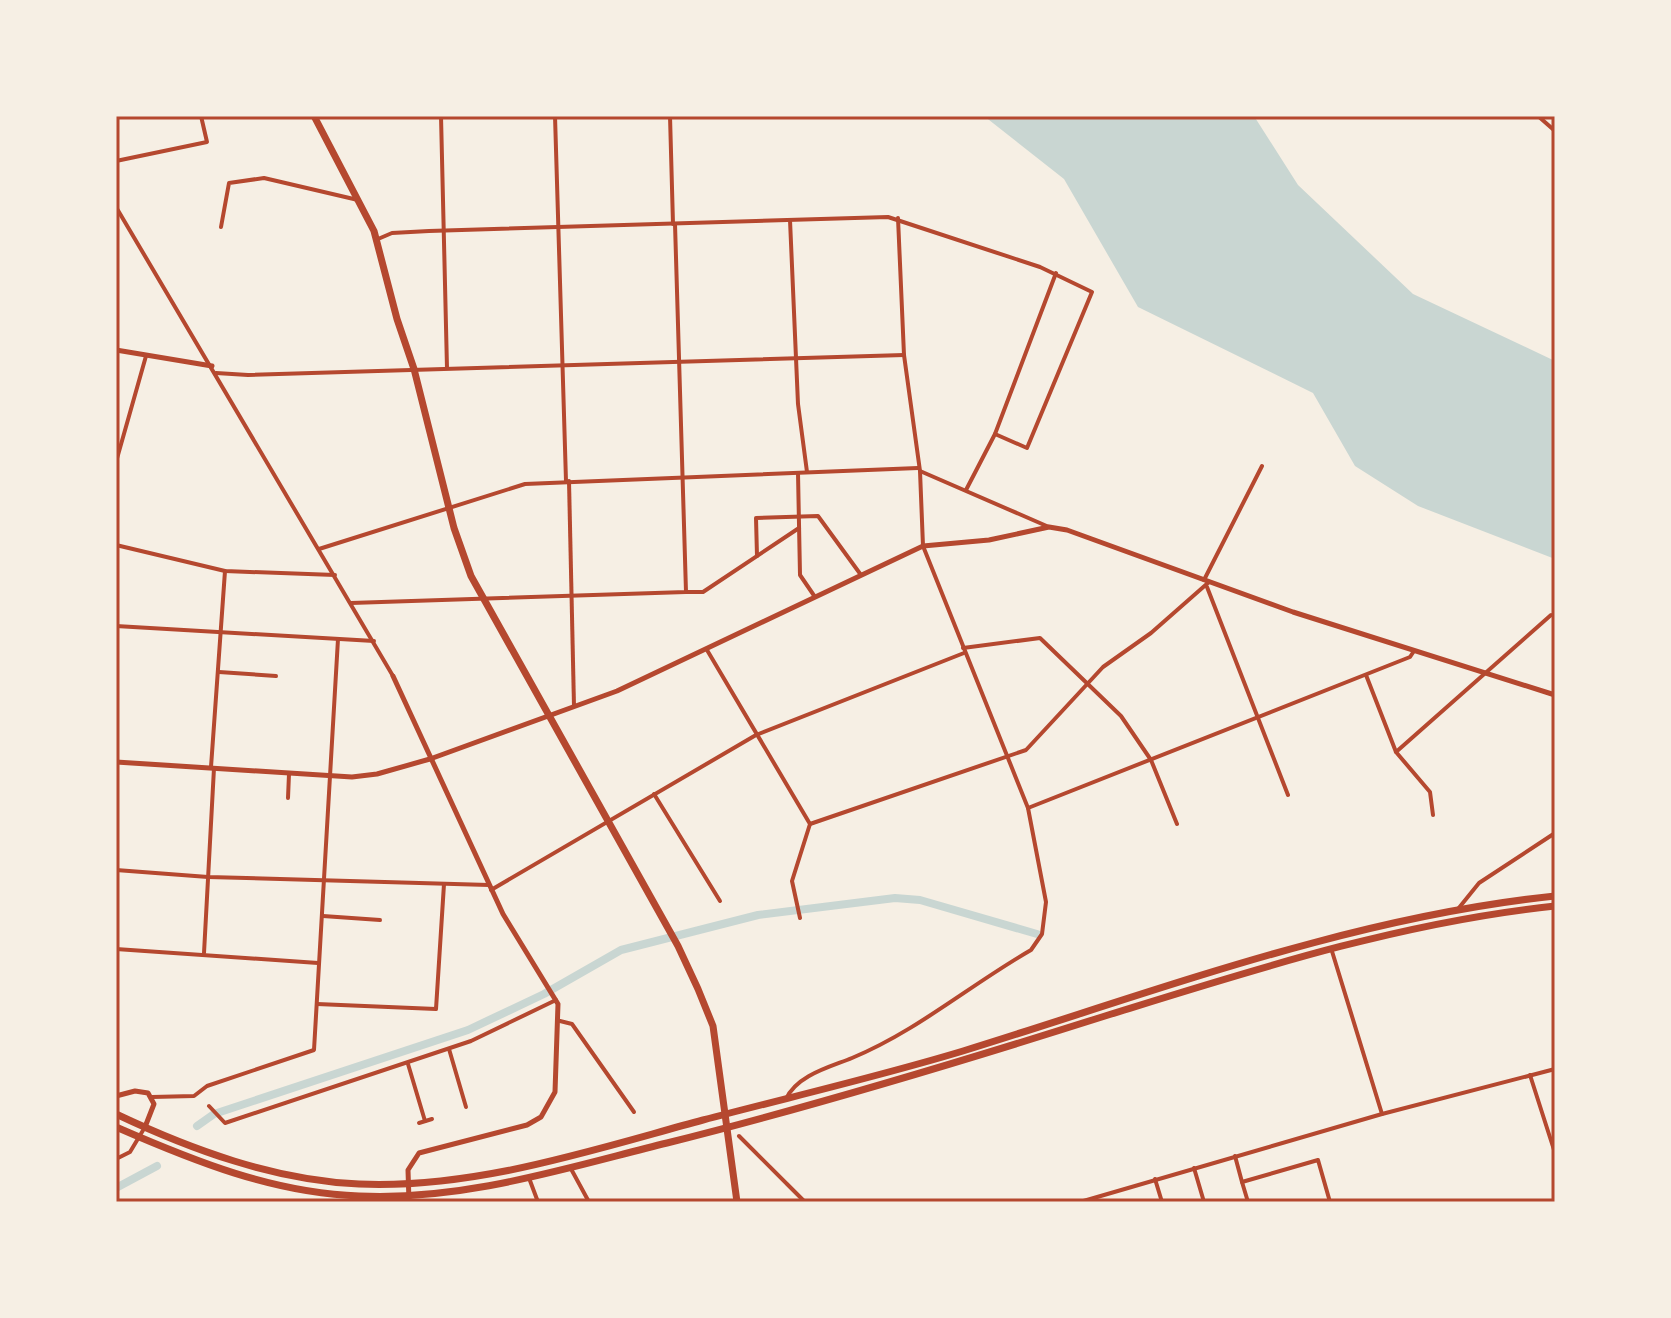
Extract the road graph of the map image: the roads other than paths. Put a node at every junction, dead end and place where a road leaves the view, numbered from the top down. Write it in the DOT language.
graph roads {
  1 [pos="201,116"];
  2 [pos="314,116"];
  3 [pos="441,116"];
  4 [pos="555,116"];
  5 [pos="670,116"];
  6 [pos="1538,116"];
  7 [pos="1555,131"];
  8 [pos="116,161"];
  9 [pos="361,201"];
  10 [pos="116,207"];
  11 [pos="898,218"];
  12 [pos="790,220"];
  13 [pos="674,224"];
  14 [pos="559,226"];
  15 [pos="221,227"];
  16 [pos="444,230"];
  17 [pos="377,239"];
  18 [pos="1056,273"];
  19 [pos="116,350"];
  20 [pos="146,354"];
  21 [pos="904,355"];
  22 [pos="796,358"];
  23 [pos="680,362"];
  24 [pos="564,365"];
  25 [pos="212,366"];
  26 [pos="447,368"];
  27 [pos="414,369"];
  28 [pos="216,373"];
  29 [pos="995,434"];
  30 [pos="116,462"];
  31 [pos="1262,466"];
  32 [pos="919,470"];
  33 [pos="798,473"];
  34 [pos="807,473"];
  35 [pos="682,477"];
  36 [pos="568,481"];
  37 [pos="966,490"];
  38 [pos="449,507"];
  39 [pos="799,516"];
  40 [pos="1049,527"];
  41 [pos="799,528"];
  42 [pos="116,545"];
  43 [pos="923,546"];
  44 [pos="319,549"];
  45 [pos="757,556"];
  46 [pos="225,571"];
  47 [pos="335,575"];
  48 [pos="861,575"];
  49 [pos="1207,583"];
  50 [pos="686,592"];
  51 [pos="572,597"];
  52 [pos="815,597"];
  53 [pos="483,599"];
  54 [pos="351,603"];
  55 [pos="1551,615"];
  56 [pos="116,626"];
  57 [pos="221,631"];
  58 [pos="338,639"];
  59 [pos="374,641"];
  60 [pos="707,650"];
  61 [pos="964,650"];
  62 [pos="1414,651"];
  63 [pos="219,672"];
  64 [pos="1487,673"];
  65 [pos="1366,675"];
  66 [pos="276,676"];
  67 [pos="393,676"];
  68 [pos="1088,683"];
  69 [pos="1555,695"];
  70 [pos="574,706"];
  71 [pos="549,715"];
  72 [pos="1258,718"];
  73 [pos="756,735"];
  74 [pos="1396,752"];
  75 [pos="1006,756"];
  76 [pos="430,759"];
  77 [pos="1151,760"];
  78 [pos="116,762"];
  79 [pos="212,768"];
  80 [pos="289,774"];
  81 [pos="332,775"];
  82 [pos="654,794"];
  83 [pos="1288,795"];
  84 [pos="288,798"];
  85 [pos="1028,808"];
  86 [pos="1433,815"];
  87 [pos="608,821"];
  88 [pos="810,824"];
  89 [pos="1177,824"];
  90 [pos="1555,833"];
  91 [pos="116,870"];
  92 [pos="208,877"];
  93 [pos="326,879"];
  94 [pos="444,884"];
  95 [pos="490,888"];
  96 [pos="1555,896"];
  97 [pos="720,901"];
  98 [pos="1555,906"];
  99 [pos="1458,909"];
  100 [pos="323,916"];
  101 [pos="800,918"];
  102 [pos="380,920"];
  103 [pos="1331,948"];
  104 [pos="116,949"];
  105 [pos="204,954"];
  106 [pos="318,963"];
  107 [pos="555,998"];
  108 [pos="317,1004"];
  109 [pos="560,1021"];
  110 [pos="449,1049"];
  111 [pos="408,1064"];
  112 [pos="1555,1069"];
  113 [pos="1530,1075"];
  114 [pos="116,1096"];
  115 [pos="152,1097"];
  116 [pos="786,1099"];
  117 [pos="211,1107"];
  118 [pos="466,1107"];
  119 [pos="634,1112"];
  120 [pos="116,1114"];
  121 [pos="724,1114"];
  122 [pos="1382,1114"];
  123 [pos="432,1119"];
  124 [pos="116,1127"];
  125 [pos="145,1127"];
  126 [pos="726,1128"];
  127 [pos="739,1136"];
  128 [pos="140,1137"];
  129 [pos="1555,1153"];
  130 [pos="1235,1156"];
  131 [pos="116,1159"];
  132 [pos="570,1167"];
  133 [pos="1194,1168"];
  134 [pos="529,1178"];
  135 [pos="1155,1179"];
  136 [pos="1242,1182"];
  137 [pos="408,1183"];
  138 [pos="1101,1195"];
  139 [pos="409,1199"];
  140 [pos="538,1202"];
  141 [pos="589,1202"];
  142 [pos="737,1202"];
  143 [pos="805,1202"];
  144 [pos="1080,1202"];
  145 [pos="1103,1202"];
  146 [pos="1162,1202"];
  147 [pos="1204,1202"];
  148 [pos="1248,1202"];
  149 [pos="1330,1202"];
  1 -- 8 [label="street"];
  2 -- 9 [label="main road"];
  3 -- 16 [label="street"];
  4 -- 14 [label="street"];
  5 -- 13 [label="street"];
  6 -- 7 [label="street"];
  9 -- 15 [label="street"];
  9 -- 17 [label="main road"];
  10 -- 25 [label="street"];
  11 -- 12 [label="street"];
  11 -- 18 [label="street"];
  11 -- 21 [label="street"];
  12 -- 13 [label="street"];
  12 -- 22 [label="street"];
  13 -- 14 [label="street"];
  13 -- 23 [label="street"];
  14 -- 16 [label="street"];
  14 -- 24 [label="street"];
  16 -- 17 [label="street"];
  16 -- 26 [label="street"];
  17 -- 27 [label="main road"];
  18 -- 29 [label="street"];
  18 -- 29 [label="street"];
  19 -- 20 [label="street"];
  20 -- 25 [label="street"];
  20 -- 30 [label="street"];
  21 -- 22 [label="street"];
  21 -- 32 [label="street"];
  22 -- 23 [label="street"];
  22 -- 34 [label="street"];
  23 -- 24 [label="street"];
  23 -- 35 [label="street"];
  24 -- 26 [label="street"];
  24 -- 36 [label="street"];
  25 -- 28 [label="street"];
  26 -- 27 [label="street"];
  27 -- 28 [label="street"];
  27 -- 38 [label="main road"];
  28 -- 44 [label="street"];
  29 -- 37 [label="street"];
  31 -- 49 [label="street"];
  32 -- 34 [label="street"];
  32 -- 37 [label="street"];
  32 -- 43 [label="street"];
  33 -- 34 [label="street"];
  33 -- 35 [label="street"];
  33 -- 39 [label="street"];
  35 -- 36 [label="street"];
  35 -- 50 [label="street"];
  36 -- 38 [label="street"];
  36 -- 51 [label="street"];
  37 -- 40 [label="street"];
  38 -- 44 [label="street"];
  38 -- 53 [label="main road"];
  39 -- 41 [label="street"];
  39 -- 45 [label="street"];
  39 -- 48 [label="street"];
  40 -- 43 [label="street"];
  40 -- 49 [label="street"];
  41 -- 45 [label="street"];
  41 -- 52 [label="street"];
  42 -- 46 [label="street"];
  43 -- 48 [label="street"];
  43 -- 61 [label="street"];
  44 -- 47 [label="street"];
  45 -- 50 [label="street"];
  46 -- 47 [label="street"];
  46 -- 57 [label="street"];
  47 -- 54 [label="street"];
  48 -- 52 [label="street"];
  49 -- 62 [label="street"];
  49 -- 68 [label="street"];
  49 -- 72 [label="street"];
  50 -- 51 [label="street"];
  51 -- 53 [label="street"];
  51 -- 70 [label="street"];
  52 -- 60 [label="street"];
  53 -- 54 [label="street"];
  53 -- 71 [label="main road"];
  54 -- 59 [label="street"];
  55 -- 64 [label="street"];
  56 -- 57 [label="street"];
  57 -- 58 [label="street"];
  57 -- 63 [label="street"];
  58 -- 59 [label="street"];
  58 -- 81 [label="street"];
  59 -- 67 [label="street"];
  60 -- 70 [label="street"];
  60 -- 73 [label="street"];
  61 -- 68 [label="street"];
  61 -- 73 [label="street"];
  61 -- 75 [label="street"];
  62 -- 64 [label="street"];
  62 -- 65 [label="street"];
  63 -- 66 [label="street"];
  63 -- 79 [label="street"];
  64 -- 69 [label="street"];
  64 -- 74 [label="street"];
  65 -- 72 [label="street"];
  65 -- 74 [label="street"];
  67 -- 76 [label="street"];
  68 -- 75 [label="street"];
  68 -- 77 [label="street"];
  70 -- 71 [label="street"];
  71 -- 76 [label="street"];
  71 -- 87 [label="main road"];
  72 -- 77 [label="street"];
  72 -- 83 [label="street"];
  73 -- 82 [label="street"];
  73 -- 88 [label="street"];
  74 -- 86 [label="street"];
  75 -- 85 [label="street"];
  75 -- 88 [label="street"];
  76 -- 81 [label="street"];
  76 -- 95 [label="street"];
  77 -- 85 [label="street"];
  77 -- 89 [label="street"];
  78 -- 79 [label="street"];
  79 -- 80 [label="street"];
  79 -- 92 [label="street"];
  80 -- 81 [label="street"];
  80 -- 84 [label="street"];
  81 -- 93 [label="street"];
  82 -- 87 [label="street"];
  82 -- 97 [label="street"];
  85 -- 116 [label="street"];
  87 -- 95 [label="street"];
  87 -- 121 [label="main road"];
  88 -- 101 [label="street"];
  90 -- 99 [label="street"];
  91 -- 92 [label="street"];
  92 -- 93 [label="street"];
  92 -- 105 [label="street"];
  93 -- 94 [label="street"];
  93 -- 100 [label="street"];
  94 -- 95 [label="street"];
  94 -- 108 [label="street"];
  95 -- 107 [label="street"];
  96 -- 99 [label="main road"];
  98 -- 103 [label="main road"];
  99 -- 116 [label="main road"];
  100 -- 102 [label="street"];
  100 -- 106 [label="street"];
  103 -- 122 [label="street"];
  103 -- 126 [label="main road"];
  104 -- 105 [label="street"];
  105 -- 106 [label="street"];
  106 -- 108 [label="street"];
  107 -- 109 [label="street"];
  107 -- 110 [label="street"];
  108 -- 115 [label="street"];
  109 -- 119 [label="street"];
  109 -- 137 [label="street"];
  110 -- 111 [label="street"];
  110 -- 118 [label="street"];
  111 -- 117 [label="street"];
  111 -- 123 [label="street"];
  112 -- 113 [label="street"];
  113 -- 122 [label="street"];
  113 -- 129 [label="street"];
  114 -- 115 [label="street"];
  115 -- 125 [label="street"];
  116 -- 121 [label="main road"];
  120 -- 125 [label="main road"];
  121 -- 126 [label="main road"];
  121 -- 137 [label="main road"];
  122 -- 130 [label="street"];
  124 -- 128 [label="main road"];
  125 -- 128 [label="street"];
  125 -- 137 [label="main road"];
  126 -- 132 [label="main road"];
  126 -- 142 [label="main road"];
  127 -- 143 [label="street"];
  128 -- 131 [label="street"];
  128 -- 139 [label="main road"];
  130 -- 133 [label="street"];
  130 -- 136 [label="street"];
  132 -- 134 [label="main road"];
  132 -- 141 [label="street"];
  133 -- 135 [label="street"];
  133 -- 147 [label="street"];
  134 -- 139 [label="main road"];
  134 -- 140 [label="street"];
  135 -- 138 [label="street"];
  135 -- 146 [label="street"];
  136 -- 148 [label="street"];
  136 -- 149 [label="street"];
  137 -- 139 [label="street"];
  138 -- 144 [label="street"];
  138 -- 145 [label="street"];
}
